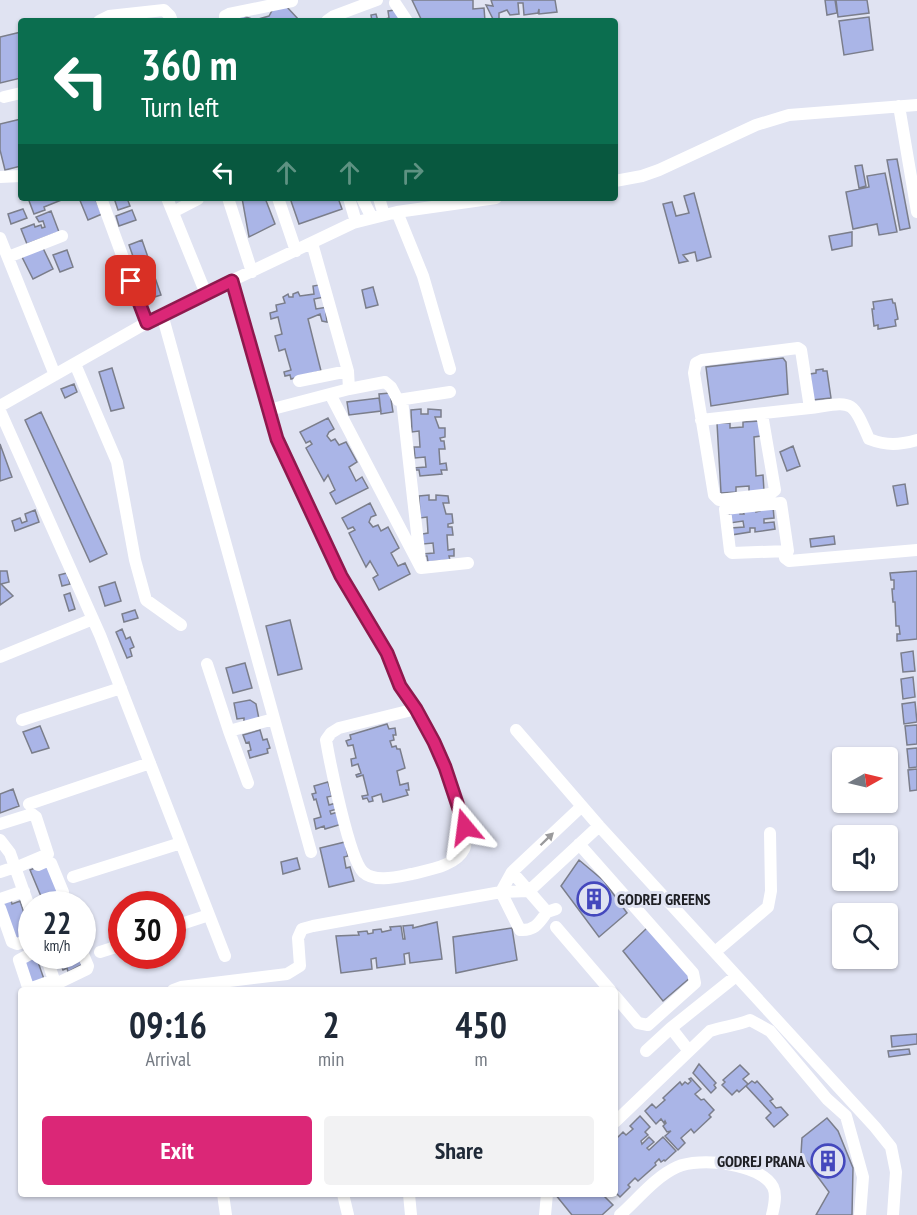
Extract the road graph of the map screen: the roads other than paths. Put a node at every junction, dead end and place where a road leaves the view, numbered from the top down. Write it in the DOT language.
graph roads {
  1 [pos="377,0"];
  2 [pos="292,1"];
  3 [pos="395,3"];
  4 [pos="105,18"];
  5 [pos="170,18"];
  6 [pos="225,18"];
  7 [pos="331,18"];
  8 [pos="405,18"];
  9 [pos="18,94"];
  10 [pos="4,97"];
  11 [pos="917,105"];
  12 [pos="899,106"];
  13 [pos="18,176"];
  14 [pos="0,177"];
  15 [pos="618,180"];
  16 [pos="102,201"];
  17 [pos="168,201"];
  18 [pos="194,201"];
  19 [pos="229,201"];
  20 [pos="280,201"];
  21 [pos="350,201"];
  22 [pos="365,201"];
  23 [pos="380,201"];
  24 [pos="475,201"];
  25 [pos="173,212"];
  26 [pos="397,212"];
  27 [pos="917,212"];
  28 [pos="378,216"];
  29 [pos="356,222"];
  30 [pos="62,236"];
  31 [pos="0,238"];
  32 [pos="312,243"];
  33 [pos="296,251"];
  34 [pos="8,257"];
  35 [pos="252,272"];
  36 [pos="232,281"];
  37 [pos="206,294"];
  38 [pos="162,314"];
  39 [pos="147,323"];
  40 [pos="75,364"];
  41 [pos="450,369"];
  42 [pos="348,371"];
  43 [pos="55,375"];
  44 [pos="299,381"];
  45 [pos="349,389"];
  46 [pos="450,392"];
  47 [pos="330,394"];
  48 [pos="402,400"];
  49 [pos="0,408"];
  50 [pos="810,408"];
  51 [pos="269,410"];
  52 [pos="762,414"];
  53 [pos="701,420"];
  54 [pos="917,440"];
  55 [pos="917,550"];
  56 [pos="784,552"];
  57 [pos="468,563"];
  58 [pos="422,568"];
  59 [pos="93,619"];
  60 [pos="182,625"];
  61 [pos="0,657"];
  62 [pos="207,664"];
  63 [pos="121,688"];
  64 [pos="416,709"];
  65 [pos="274,719"];
  66 [pos="22,720"];
  67 [pos="516,730"];
  68 [pos="230,731"];
  69 [pos="150,763"];
  70 [pos="248,783"];
  71 [pos="29,804"];
  72 [pos="582,806"];
  73 [pos="0,824"];
  74 [pos="599,826"];
  75 [pos="770,833"];
  76 [pos="1,843"];
  77 [pos="181,843"];
  78 [pos="579,844"];
  79 [pos="310,852"];
  80 [pos="16,869"];
  81 [pos="0,872"];
  82 [pos="512,872"];
  83 [pos="73,877"];
  84 [pos="24,891"];
  85 [pos="61,891"];
  86 [pos="529,891"];
  87 [pos="501,892"];
  88 [pos="18,893"];
  89 [pos="0,899"];
  90 [pos="0,908"];
  91 [pos="209,915"];
  92 [pos="186,922"];
  93 [pos="556,927"];
  94 [pos="18,944"];
  95 [pos="108,949"];
  96 [pos="100,952"];
  97 [pos="715,952"];
  98 [pos="225,956"];
  99 [pos="22,969"];
  100 [pos="50,969"];
  101 [pos="87,969"];
  102 [pos="736,976"];
  103 [pos="56,985"];
  104 [pos="29,987"];
  105 [pos="38,987"];
  106 [pos="181,987"];
  107 [pos="607,987"];
  108 [pos="618,1000"];
  109 [pos="671,1028"];
  110 [pos="646,1051"];
  111 [pos="689,1051"];
  112 [pos="839,1088"];
  113 [pos="827,1099"];
  114 [pos="618,1119"];
  115 [pos="223,1197"];
  116 [pos="344,1197"];
  117 [pos="409,1197"];
  118 [pos="546,1197"];
  119 [pos="226,1215"];
  120 [pos="348,1215"];
  121 [pos="411,1215"];
  122 [pos="545,1215"];
  123 [pos="620,1215"];
  124 [pos="772,1215"];
  125 [pos="860,1215"];
  126 [pos="893,1215"];
  1 -- 7 [label="street"];
  2 -- 6 [label="street"];
  3 -- 8 [label="street"];
  4 -- 5 [label="street"];
  9 -- 10 [label="street"];
  11 -- 12 [label="street"];
  12 -- 15 [label="street"];
  12 -- 27 [label="street"];
  13 -- 14 [label="street"];
  16 -- 39 [label="street"];
  17 -- 25 [label="street"];
  18 -- 25 [label="street"];
  19 -- 35 [label="street"];
  20 -- 33 [label="street"];
  21 -- 29 [label="street"];
  22 -- 28 [label="street"];
  23 -- 28 [label="street"];
  24 -- 26 [label="street"];
  25 -- 37 [label="street"];
  26 -- 28 [label="street"];
  26 -- 41 [label="street"];
  28 -- 29 [label="street"];
  29 -- 32 [label="street"];
  30 -- 34 [label="street"];
  31 -- 34 [label="street"];
  32 -- 33 [label="street"];
  32 -- 42 [label="street"];
  33 -- 35 [label="street"];
  34 -- 43 [label="street"];
  35 -- 36 [label="street"];
  36 -- 37 [label="street"];
  36 -- 51 [label="street"];
  37 -- 38 [label="street"];
  38 -- 39 [label="street"];
  38 -- 65 [label="street"];
  39 -- 40 [label="street"];
  40 -- 43 [label="street"];
  40 -- 60 [label="street"];
  42 -- 44 [label="street"];
  42 -- 45 [label="street"];
  43 -- 49 [label="street"];
  45 -- 47 [label="street"];
  45 -- 48 [label="street"];
  46 -- 48 [label="street"];
  47 -- 51 [label="street"];
  47 -- 58 [label="street"];
  48 -- 58 [label="street"];
  49 -- 59 [label="street"];
  50 -- 52 [label="street"];
  50 -- 53 [label="street"];
  50 -- 54 [label="street"];
  51 -- 64 [label="street"];
  52 -- 53 [label="street"];
  52 -- 53 [label="street"];
  55 -- 56 [label="street"];
  56 -- 56 [label="street"];
  57 -- 58 [label="street"];
  59 -- 61 [label="street"];
  59 -- 63 [label="street"];
  62 -- 68 [label="street"];
  63 -- 66 [label="street"];
  63 -- 69 [label="street"];
  64 -- 64 [label="street"];
  65 -- 68 [label="street"];
  65 -- 79 [label="street"];
  67 -- 72 [label="street"];
  68 -- 70 [label="street"];
  69 -- 71 [label="street"];
  69 -- 77 [label="street"];
  72 -- 74 [label="street"];
  82 -- 72 [label="street, one-way"];
  73 -- 80 [label="street"];
  74 -- 78 [label="street"];
  74 -- 97 [label="street"];
  75 -- 97 [label="street"];
  76 -- 80 [label="street"];
  77 -- 83 [label="street"];
  77 -- 91 [label="street"];
  78 -- 86 [label="street"];
  78 -- 108 [label="street"];
  80 -- 81 [label="street"];
  80 -- 84 [label="street"];
  80 -- 85 [label="street"];
  82 -- 86 [label="street"];
  82 -- 87 [label="street"];
  86 -- 87 [label="street"];
  86 -- 87 [label="street"];
  87 -- 106 [label="street"];
  88 -- 89 [label="street"];
  90 -- 94 [label="street"];
  91 -- 92 [label="street"];
  91 -- 98 [label="street"];
  93 -- 107 [label="street"];
  95 -- 96 [label="street"];
  97 -- 102 [label="street"];
  99 -- 104 [label="street"];
  100 -- 103 [label="street"];
  101 -- 103 [label="street"];
  102 -- 109 [label="street"];
  102 -- 112 [label="street"];
  103 -- 105 [label="street"];
  109 -- 110 [label="street"];
  109 -- 111 [label="street"];
  111 -- 113 [label="street"];
  111 -- 114 [label="street"];
  112 -- 113 [label="street"];
  112 -- 126 [label="street"];
  113 -- 125 [label="street"];
  115 -- 119 [label="street"];
  116 -- 120 [label="street"];
  117 -- 121 [label="street"];
  118 -- 122 [label="street"];
  123 -- 124 [label="street"];
}
